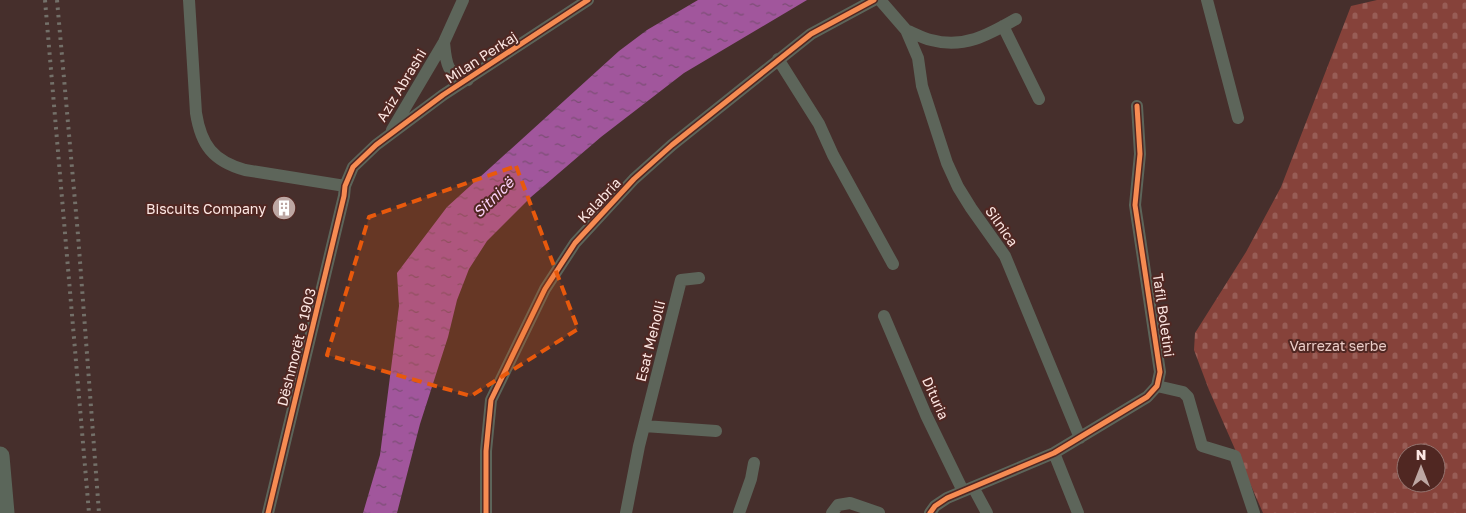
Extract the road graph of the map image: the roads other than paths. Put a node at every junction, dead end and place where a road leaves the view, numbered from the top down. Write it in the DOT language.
graph roads {
  1 [pos="189,0"];
  2 [pos="463,0"];
  3 [pos="588,0"];
  4 [pos="874,0"];
  5 [pos="880,0"];
  6 [pos="1207,0"];
  7 [pos="1016,19"];
  8 [pos="1003,26"];
  9 [pos="906,30"];
  10 [pos="444,42"];
  11 [pos="778,59"];
  12 [pos="468,80"];
  13 [pos="1039,99"];
  14 [pos="1137,106"];
  15 [pos="1238,118"];
  16 [pos="388,137"];
  17 [pos="345,186"];
  18 [pos="893,264"];
  19 [pos="699,278"];
  20 [pos="884,316"];
  21 [pos="1157,386"];
  22 [pos="644,426"];
  23 [pos="716,431"];
  24 [pos="1080,438"];
  25 [pos="1054,453"];
  26 [pos="0,456"];
  27 [pos="754,463"];
  28 [pos="968,489"];
  29 [pos="5,513"];
  30 [pos="268,513"];
  31 [pos="486,513"];
  32 [pos="626,513"];
  33 [pos="739,513"];
  34 [pos="832,513"];
  35 [pos="880,513"];
  36 [pos="930,513"];
  37 [pos="987,513"];
  38 [pos="1078,513"];
  39 [pos="1254,513"];
  1 -- 17 [label="street"];
  2 -- 10 [label="street, Aziz Abrashi"];
  3 -- 12 [label="street, Milan Perkaj"];
  4 -- 11 [label="street, Kalabria"];
  5 -- 9 [label="street, Silnica"];
  6 -- 15 [label="street"];
  7 -- 8 [label="street, Silnica"];
  8 -- 9 [label="street, Silnica"];
  8 -- 13 [label="street"];
  9 -- 24 [label="street, Silnica"];
  10 -- 12 [label="street, Aziz Abrashi"];
  10 -- 16 [label="street, Aziz Abrashi"];
  11 -- 18 [label="street"];
  11 -- 31 [label="street, Kalabria"];
  12 -- 16 [label="street, Milan Perkaj"];
  14 -- 21 [label="street, Tafil Boletini"];
  16 -- 17 [label="street, Aziz Abrashi"];
  17 -- 30 [label="street, Dëshmorët e 1903"];
  19 -- 22 [label="street, Esat Meholli"];
  20 -- 28 [label="street, Dituria"];
  21 -- 24 [label="street"];
  21 -- 39 [label="street"];
  22 -- 23 [label="street"];
  22 -- 32 [label="street, Esat Meholli"];
  24 -- 25 [label="street"];
  25 -- 28 [label="street"];
  25 -- 38 [label="street"];
  26 -- 29 [label="main road"];
  27 -- 33 [label="street"];
  28 -- 36 [label="street"];
  28 -- 37 [label="street, Dituria"];
  34 -- 35 [label="street"];
}
